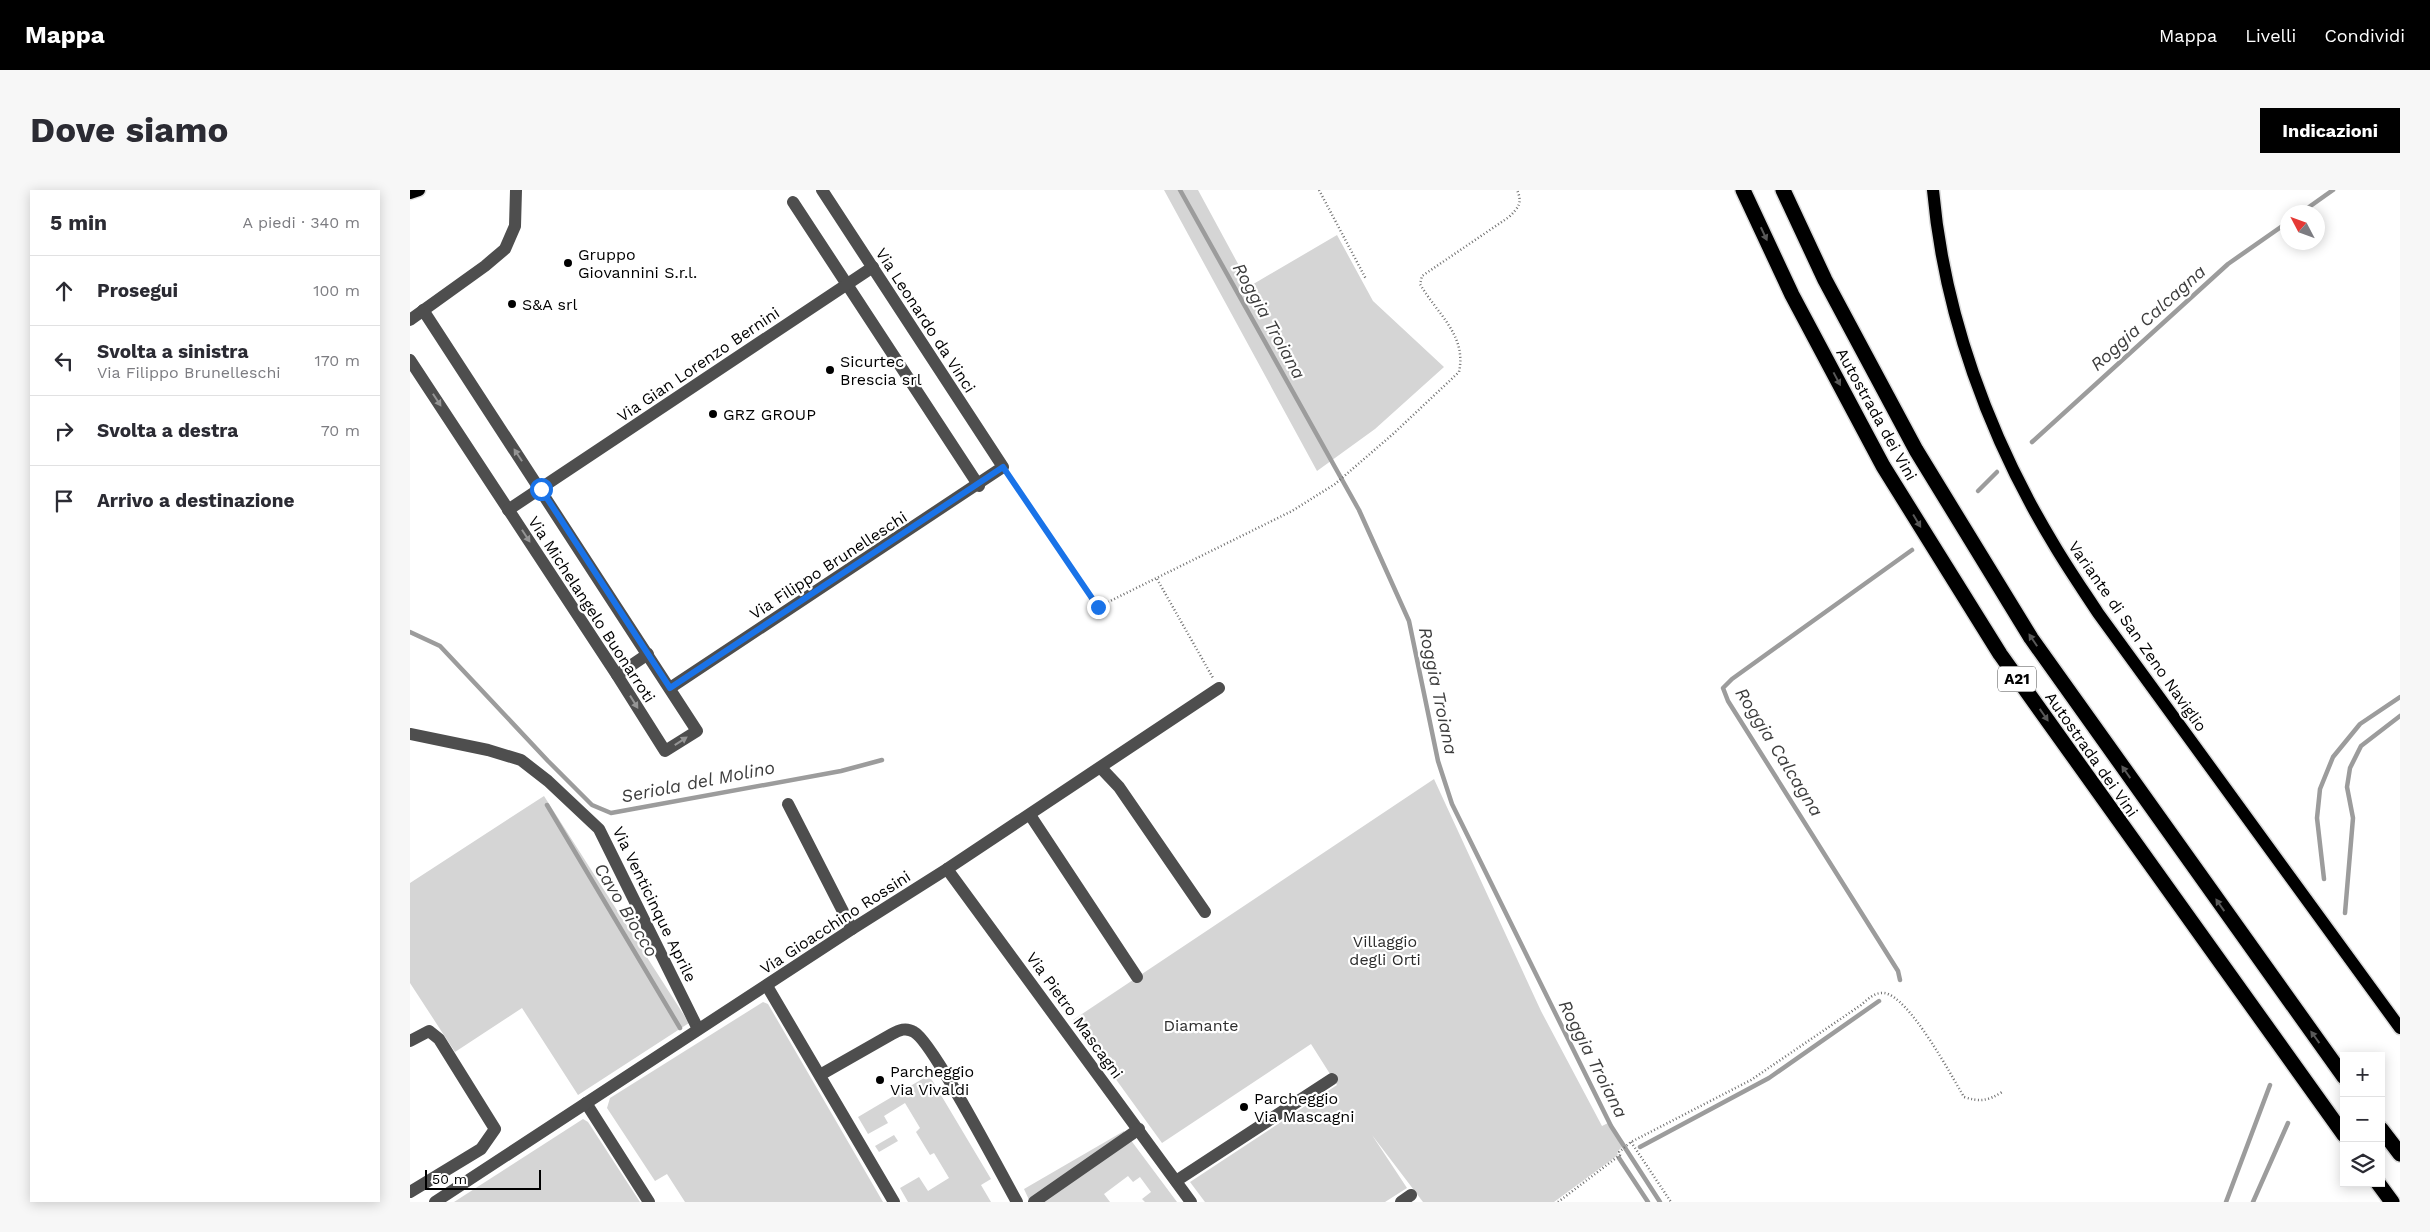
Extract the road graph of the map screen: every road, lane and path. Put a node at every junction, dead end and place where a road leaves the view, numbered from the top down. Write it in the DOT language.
graph roads {
  1 [pos="419,190"];
  2 [pos="516,190"];
  3 [pos="822,190"];
  4 [pos="1319,190"];
  5 [pos="1517,190"];
  6 [pos="1743,190"];
  7 [pos="1783,190"];
  8 [pos="1933,190"];
  9 [pos="410,193"];
  10 [pos="793,202"];
  11 [pos="873,267"];
  12 [pos="1366,279"];
  13 [pos="847,284"];
  14 [pos="423,310"];
  15 [pos="410,320"];
  16 [pos="410,360"];
  17 [pos="1003,467"];
  18 [pos="979,486"];
  19 [pos="541,489"];
  20 [pos="508,510"];
  21 [pos="1157,579"];
  22 [pos="648,654"];
  23 [pos="617,675"];
  24 [pos="670,688"];
  25 [pos="1219,688"];
  26 [pos="410,734"];
  27 [pos="1102,768"];
  28 [pos="788,804"];
  29 [pos="1030,815"];
  30 [pos="947,869"];
  31 [pos="1205,912"];
  32 [pos="852,929"];
  33 [pos="1137,977"];
  34 [pos="767,986"];
  35 [pos="2400,1028"];
  36 [pos="698,1029"];
  37 [pos="410,1042"];
  38 [pos="2340,1071"];
  39 [pos="820,1075"];
  40 [pos="1332,1078"];
  41 [pos="2002,1092"];
  42 [pos="586,1104"];
  43 [pos="1139,1129"];
  44 [pos="2340,1129"];
  45 [pos="2385,1133"];
  46 [pos="1631,1142"];
  47 [pos="2400,1154"];
  48 [pos="1176,1181"];
  49 [pos="2381,1187"];
  50 [pos="410,1192"];
  51 [pos="435,1202"];
  52 [pos="649,1202"];
  53 [pos="894,1202"];
  54 [pos="1017,1202"];
  55 [pos="1034,1202"];
  56 [pos="1191,1202"];
  57 [pos="1558,1202"];
  58 [pos="1671,1202"];
  59 [pos="2392,1202"];
  1 -- 9 [label="main road"];
  2 -- 14 [label="street"];
  3 -- 11 [label="street, Via Leonardo da Vinci"];
  4 -- 12 [label="path"];
  5 -- 21 [label="path"];
  6 -- 44 [label="highway, Autostrada dei Vini / A21, one-way"];
  38 -- 7 [label="highway, Autostrada dei Vini / A21, one-way"];
  8 -- 35 [label="main road, Variante di San Zeno Naviglio"];
  10 -- 13 [label="street"];
  11 -- 13 [label="street, Via Gian Lorenzo Bernini"];
  11 -- 17 [label="street, Via Leonardo da Vinci"];
  13 -- 18 [label="street"];
  13 -- 19 [label="street, Via Gian Lorenzo Bernini"];
  14 -- 15 [label="street"];
  19 -- 14 [label="street, Via Michelangelo Buonarroti, one-way"];
  16 -- 20 [label="street, Via Michelangelo Buonarroti, one-way"];
  17 -- 18 [label="street, Via Filippo Brunelleschi"];
  17 -- 21 [label="path"];
  18 -- 24 [label="street, Via Filippo Brunelleschi"];
  19 -- 20 [label="street, Via Gian Lorenzo Bernini"];
  19 -- 22 [label="street, Via Michelangelo Buonarroti"];
  20 -- 23 [label="street, Via Michelangelo Buonarroti, one-way"];
  21 -- 25 [label="path"];
  22 -- 23 [label="street"];
  22 -- 24 [label="street, Via Michelangelo Buonarroti"];
  23 -- 24 [label="street, Via Michelangelo Buonarroti, one-way"];
  25 -- 27 [label="street, Via Gioacchino Rossini"];
  26 -- 36 [label="street, Via Venticinque Aprile"];
  27 -- 29 [label="street, Via Gioacchino Rossini"];
  27 -- 31 [label="street"];
  28 -- 32 [label="street"];
  29 -- 30 [label="street, Via Gioacchino Rossini"];
  29 -- 33 [label="street"];
  30 -- 32 [label="street, Via Gioacchino Rossini"];
  30 -- 43 [label="street, Via Pietro Mascagni"];
  32 -- 34 [label="street, Via Gioacchino Rossini"];
  34 -- 36 [label="street, Via Gioacchino Rossini"];
  34 -- 39 [label="street"];
  36 -- 42 [label="street, Via Gioacchino Rossini"];
  37 -- 50 [label="street"];
  39 -- 53 [label="street"];
  39 -- 54 [label="street"];
  40 -- 48 [label="street"];
  41 -- 46 [label="path"];
  42 -- 51 [label="street, Via Gioacchino Rossini"];
  42 -- 52 [label="street"];
  43 -- 48 [label="street, Via Pietro Mascagni"];
  43 -- 55 [label="street"];
  45 -- 47 [label="highway"];
  46 -- 57 [label="path"];
  46 -- 58 [label="path"];
  48 -- 56 [label="street, Via Pietro Mascagni"];
  49 -- 59 [label="highway"];
}
